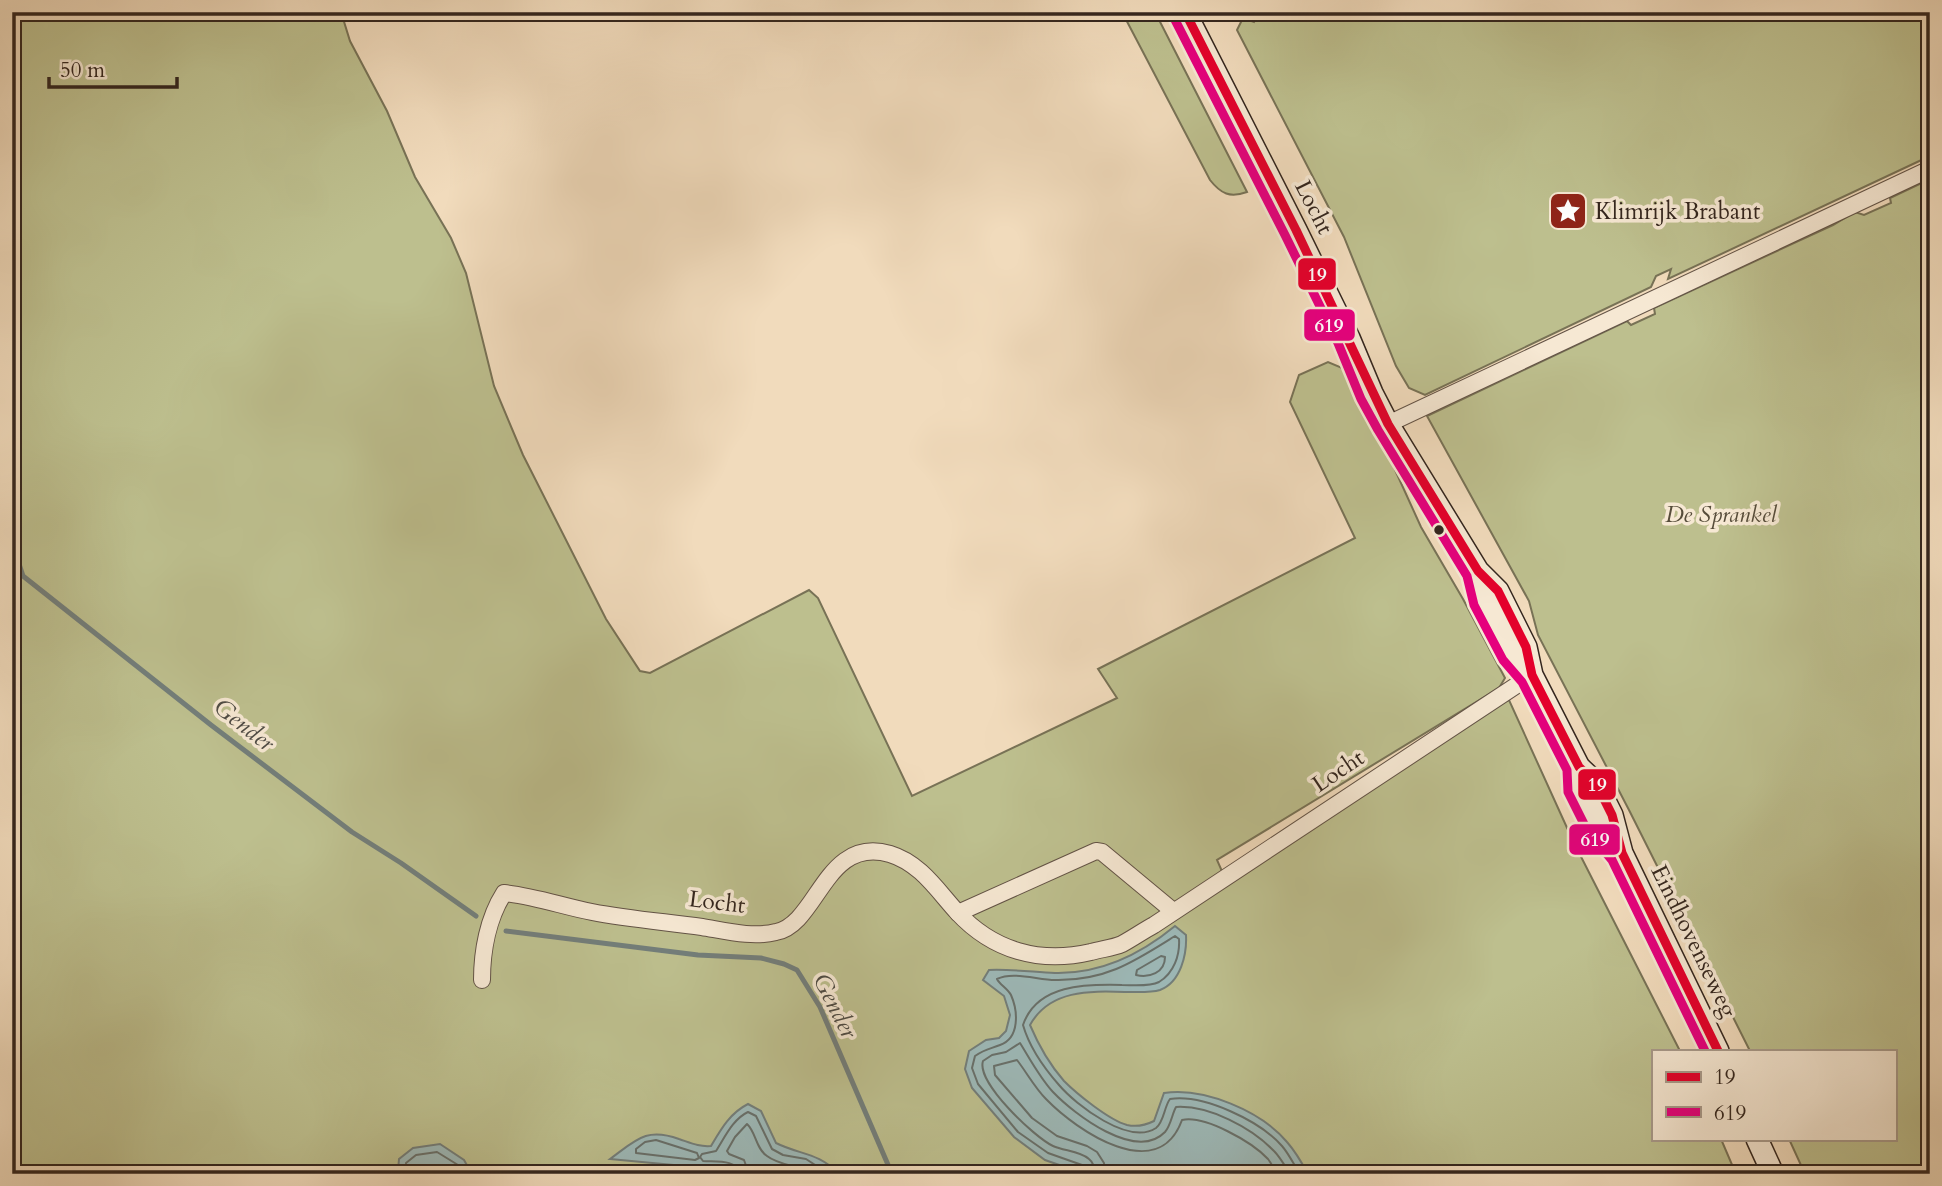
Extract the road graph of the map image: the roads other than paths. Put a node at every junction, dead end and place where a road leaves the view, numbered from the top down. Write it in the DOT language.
graph roads {
  1 [pos="1185,12"];
  2 [pos="1930,169"];
  3 [pos="1388,424"];
  4 [pos="1532,675"];
  5 [pos="1173,911"];
  6 [pos="958,914"];
  7 [pos="482,980"];
  8 [pos="1718,1050"];
  9 [pos="1758,1140"];
  10 [pos="1773,1174"];
  1 -- 3 [label="street, Locht"];
  2 -- 3 [label="street"];
  3 -- 4 [label="street, Locht"];
  4 -- 5 [label="street, Locht"];
  4 -- 8 [label="street, Eindhovenseweg"];
  5 -- 6 [label="street, Locht"];
  5 -- 6 [label="street"];
  6 -- 7 [label="street, Locht"];
  9 -- 10 [label="street"];
}
